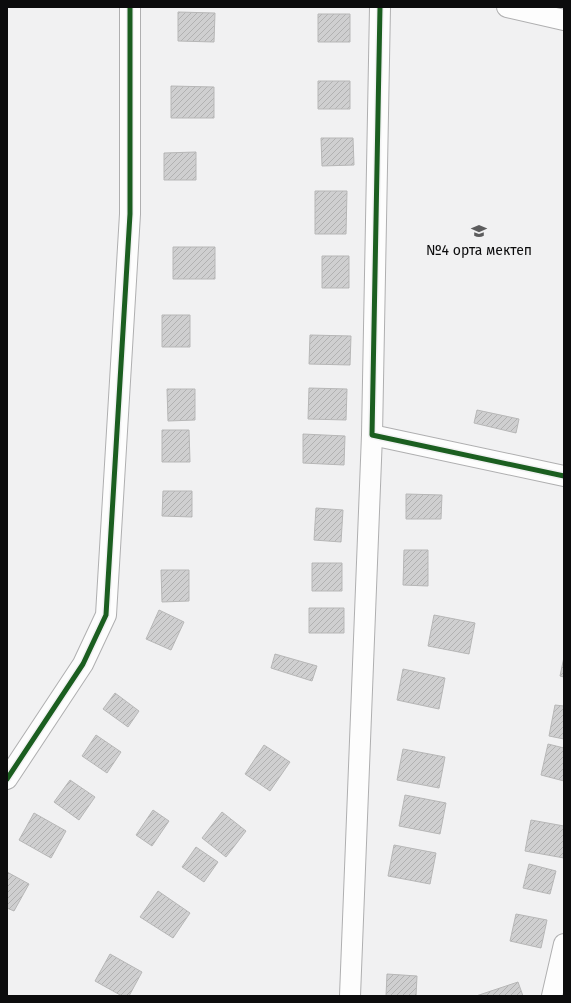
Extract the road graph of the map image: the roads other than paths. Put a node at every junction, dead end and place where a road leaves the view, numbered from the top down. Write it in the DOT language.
graph roads {
  1 [pos="130,7"];
  2 [pos="380,7"];
  3 [pos="509,7"];
  4 [pos="564,20"];
  5 [pos="372,435"];
  6 [pos="564,476"];
  7 [pos="7,779"];
  8 [pos="564,944"];
  9 [pos="350,996"];
  10 [pos="552,996"];
  1 -- 7 [label="street"];
  2 -- 5 [label="street"];
  3 -- 4 [label="street"];
  5 -- 6 [label="street"];
  5 -- 9 [label="street"];
  8 -- 10 [label="street"];
}
